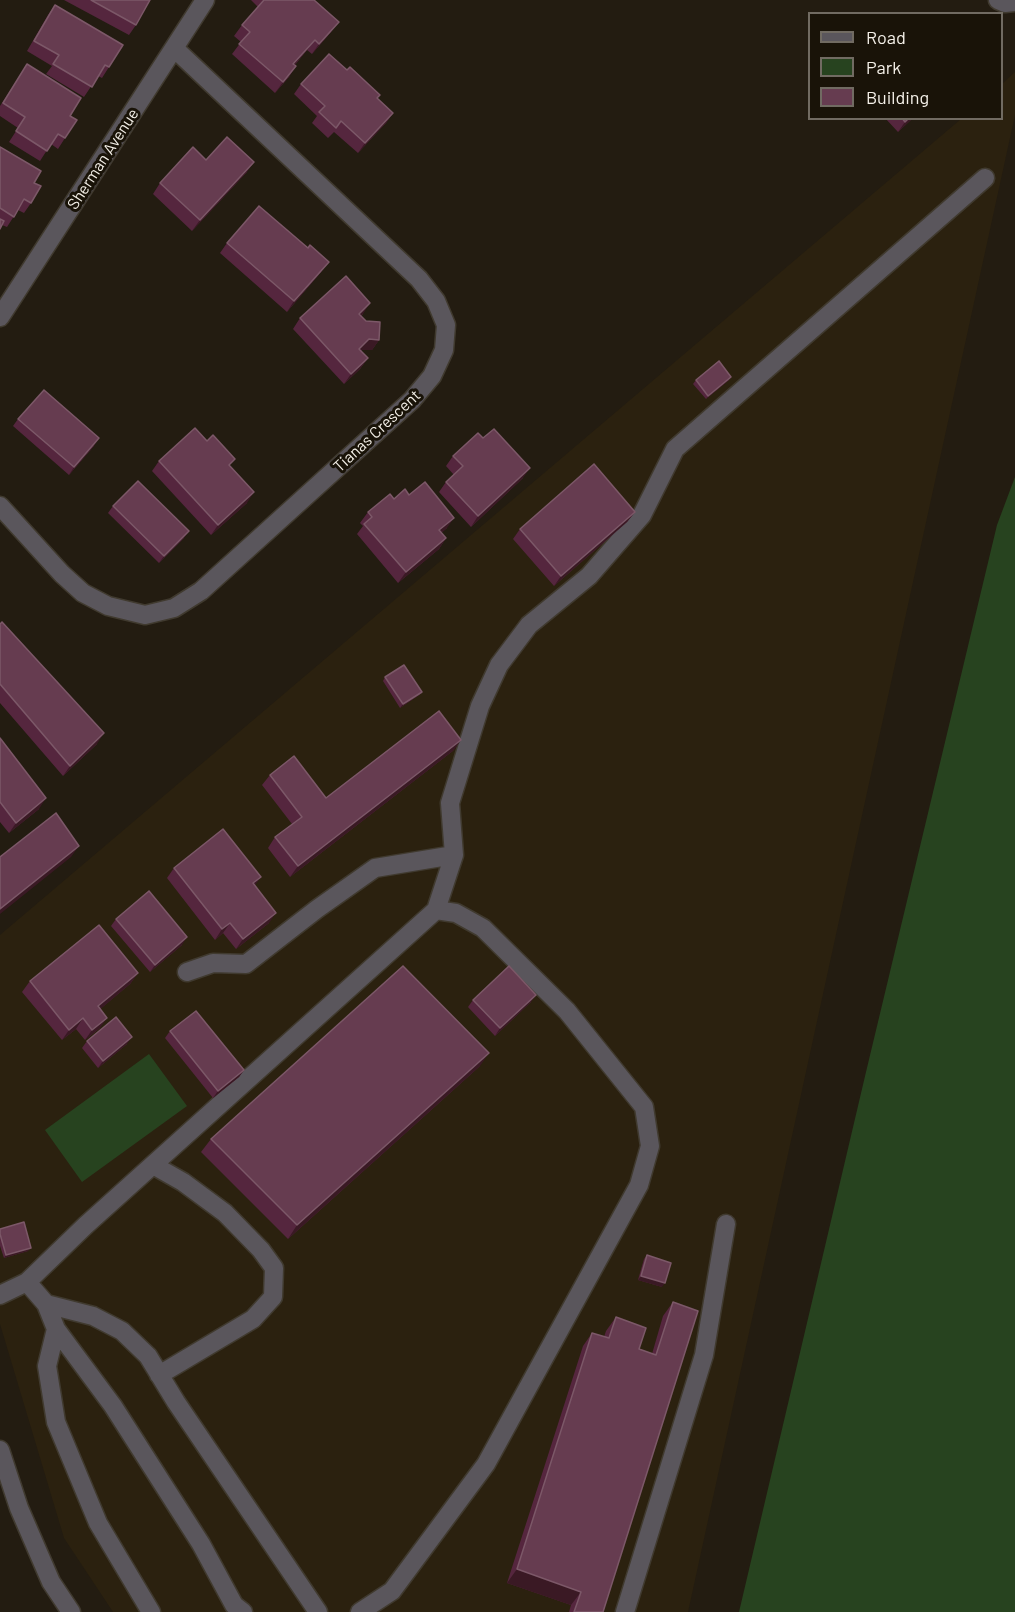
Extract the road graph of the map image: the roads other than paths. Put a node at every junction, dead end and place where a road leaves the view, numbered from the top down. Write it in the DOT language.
graph roads {
  1 [pos="205,0"];
  2 [pos="998,0"];
  3 [pos="1015,2"];
  4 [pos="174,48"];
  5 [pos="985,178"];
  6 [pos="0,317"];
  7 [pos="0,506"];
  8 [pos="454,855"];
  9 [pos="436,910"];
  10 [pos="187,972"];
  11 [pos="153,1165"];
  12 [pos="726,1224"];
  13 [pos="27,1282"];
  14 [pos="0,1295"];
  15 [pos="46,1304"];
  16 [pos="56,1329"];
  17 [pos="159,1375"];
  18 [pos="0,1450"];
  19 [pos="71,1612"];
  20 [pos="152,1612"];
  21 [pos="243,1612"];
  22 [pos="318,1612"];
  23 [pos="360,1612"];
  24 [pos="625,1612"];
  1 -- 4 [label="street, Sherman Avenue"];
  2 -- 3 [label="street"];
  4 -- 6 [label="street, Sherman Avenue"];
  4 -- 7 [label="street, Tianas Crescent"];
  5 -- 8 [label="street"];
  8 -- 9 [label="street"];
  8 -- 10 [label="street"];
  9 -- 11 [label="street"];
  9 -- 23 [label="street"];
  11 -- 13 [label="street"];
  11 -- 17 [label="street"];
  12 -- 24 [label="street"];
  13 -- 14 [label="street"];
  13 -- 15 [label="street"];
  15 -- 16 [label="street"];
  15 -- 17 [label="street"];
  16 -- 20 [label="street"];
  16 -- 21 [label="street"];
  17 -- 22 [label="street"];
  18 -- 19 [label="street"];
}
